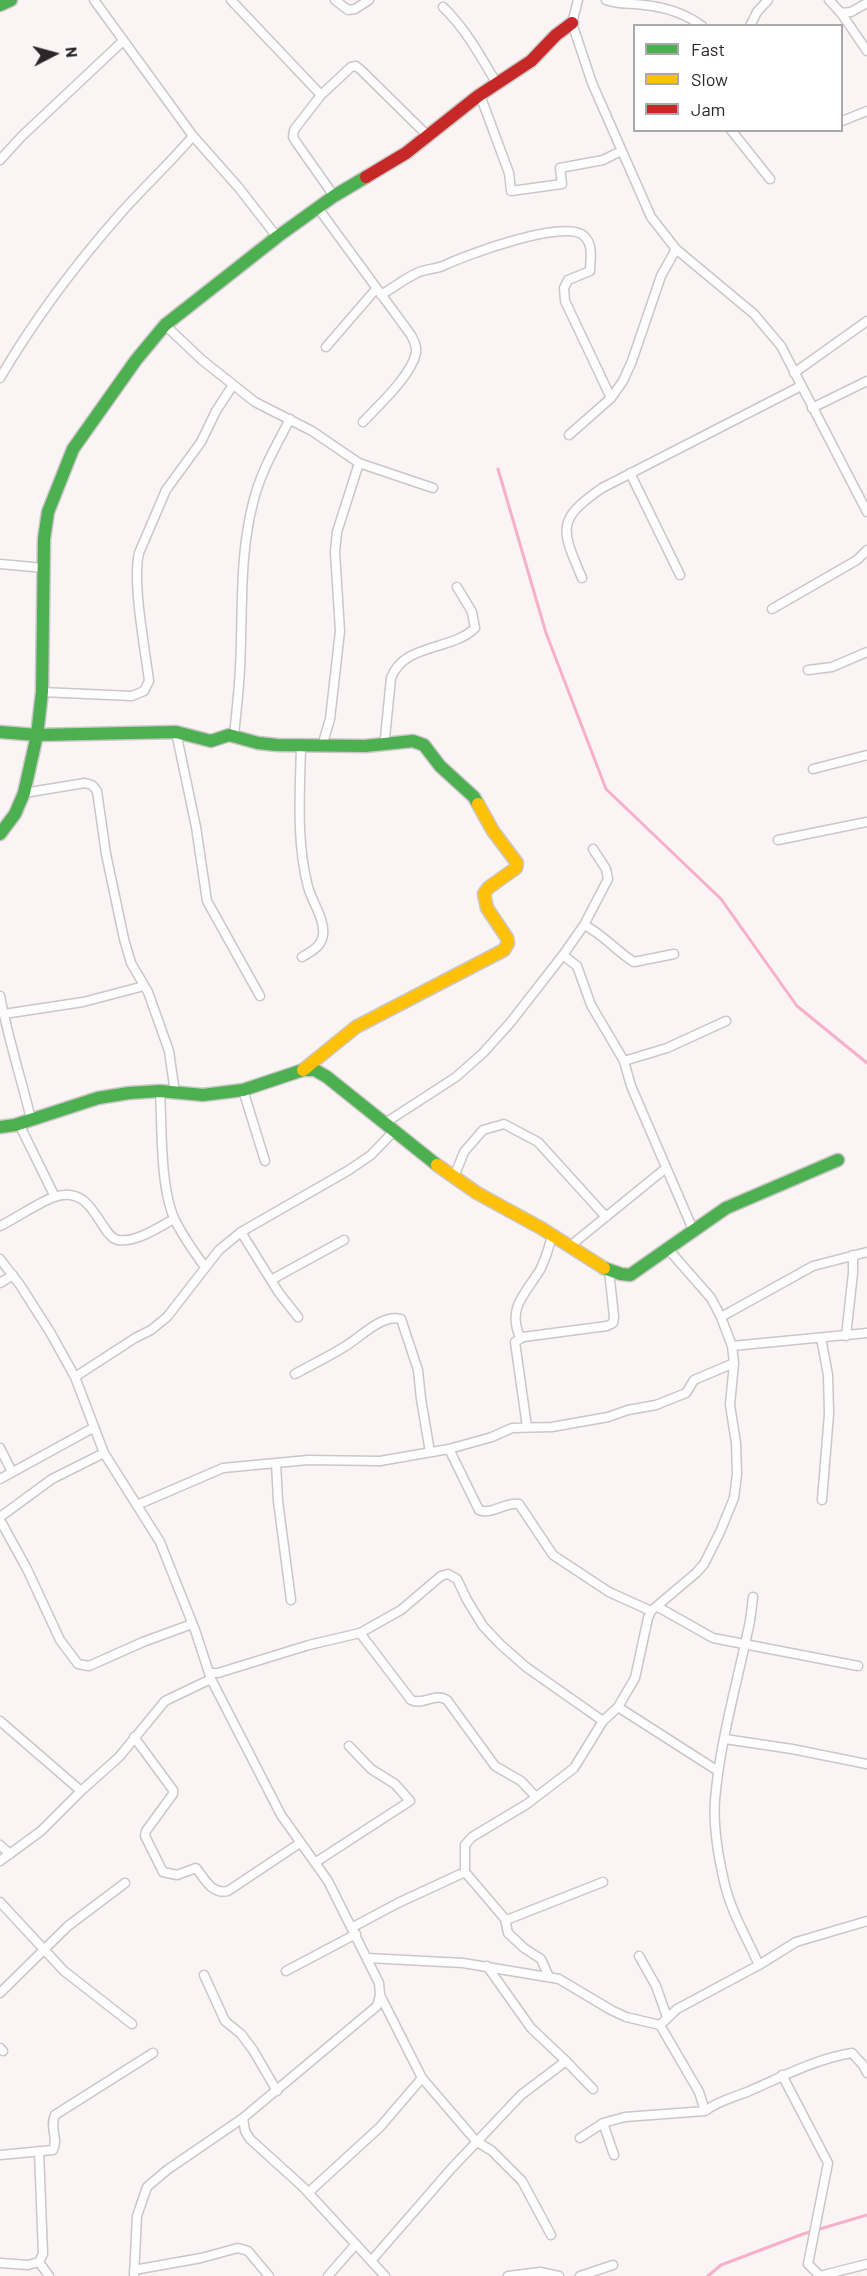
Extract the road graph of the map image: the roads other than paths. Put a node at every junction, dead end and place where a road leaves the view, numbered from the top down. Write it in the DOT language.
graph roads {
  1 [pos="11,0"];
  2 [pos="94,0"];
  3 [pos="231,0"];
  4 [pos="335,0"];
  5 [pos="369,0"];
  6 [pos="578,0"];
  7 [pos="606,0"];
  8 [pos="768,0"];
  9 [pos="829,0"];
  10 [pos="867,3"];
  11 [pos="0,5"];
  12 [pos="443,7"];
  13 [pos="841,13"];
  14 [pos="572,23"];
  15 [pos="700,24"];
  16 [pos="751,24"];
  17 [pos="123,41"];
  18 [pos="867,51"];
  19 [pos="497,84"];
  20 [pos="321,95"];
  21 [pos="480,95"];
  22 [pos="867,111"];
  23 [pos="843,121"];
  24 [pos="733,132"];
  25 [pos="193,136"];
  26 [pos="428,136"];
  27 [pos="621,151"];
  28 [pos="0,160"];
  29 [pos="770,179"];
  30 [pos="334,196"];
  31 [pos="318,208"];
  32 [pos="277,237"];
  33 [pos="676,249"];
  34 [pos="379,292"];
  35 [pos="867,321"];
  36 [pos="165,325"];
  37 [pos="326,347"];
  38 [pos="794,372"];
  39 [pos="0,378"];
  40 [pos="867,381"];
  41 [pos="233,385"];
  42 [pos="801,386"];
  43 [pos="611,398"];
  44 [pos="812,408"];
  45 [pos="290,419"];
  46 [pos="363,422"];
  47 [pos="569,435"];
  48 [pos="359,463"];
  49 [pos="630,473"];
  50 [pos="433,488"];
  51 [pos="867,512"];
  52 [pos="867,550"];
  53 [pos="0,564"];
  54 [pos="44,568"];
  55 [pos="680,574"];
  56 [pos="582,578"];
  57 [pos="457,587"];
  58 [pos="772,609"];
  59 [pos="867,652"];
  60 [pos="808,670"];
  61 [pos="42,692"];
  62 [pos="0,732"];
  63 [pos="176,732"];
  64 [pos="37,735"];
  65 [pos="234,736"];
  66 [pos="383,743"];
  67 [pos="301,745"];
  68 [pos="322,746"];
  69 [pos="867,755"];
  70 [pos="813,768"];
  71 [pos="24,793"];
  72 [pos="867,822"];
  73 [pos="0,834"];
  74 [pos="778,840"];
  75 [pos="593,849"];
  76 [pos="584,925"];
  77 [pos="674,954"];
  78 [pos="563,955"];
  79 [pos="302,957"];
  80 [pos="144,986"];
  81 [pos="0,996"];
  82 [pos="260,996"];
  83 [pos="4,1014"];
  84 [pos="726,1021"];
  85 [pos="624,1061"];
  86 [pos="303,1070"];
  87 [pos="243,1090"];
  88 [pos="160,1091"];
  89 [pos="175,1093"];
  90 [pos="25,1121"];
  91 [pos="0,1127"];
  92 [pos="389,1127"];
  93 [pos="838,1160"];
  94 [pos="265,1161"];
  95 [pos="666,1168"];
  96 [pos="454,1177"];
  97 [pos="55,1197"];
  98 [pos="606,1218"];
  99 [pos="174,1220"];
  100 [pos="0,1226"];
  101 [pos="241,1232"];
  102 [pos="693,1232"];
  103 [pos="552,1234"];
  104 [pos="344,1240"];
  105 [pos="570,1246"];
  106 [pos="668,1249"];
  107 [pos="867,1252"];
  108 [pos="853,1255"];
  109 [pos="0,1259"];
  110 [pos="205,1267"];
  111 [pos="609,1270"];
  112 [pos="13,1275"];
  113 [pos="271,1280"];
  114 [pos="0,1283"];
  115 [pos="298,1317"];
  116 [pos="722,1317"];
  117 [pos="867,1333"];
  118 [pos="846,1336"];
  119 [pos="520,1337"];
  120 [pos="821,1338"];
  121 [pos="732,1346"];
  122 [pos="734,1363"];
  123 [pos="295,1374"];
  124 [pos="75,1377"];
  125 [pos="527,1427"];
  126 [pos="93,1428"];
  127 [pos="0,1448"];
  128 [pos="449,1449"];
  129 [pos="430,1452"];
  130 [pos="104,1453"];
  131 [pos="276,1463"];
  132 [pos="12,1472"];
  133 [pos="0,1479"];
  134 [pos="822,1500"];
  135 [pos="137,1505"];
  136 [pos="0,1518"];
  137 [pos="753,1598"];
  138 [pos="291,1600"];
  139 [pos="654,1609"];
  140 [pos="192,1624"];
  141 [pos="360,1633"];
  142 [pos="746,1643"];
  143 [pos="858,1666"];
  144 [pos="210,1676"];
  145 [pos="618,1707"];
  146 [pos="603,1720"];
  147 [pos="0,1721"];
  148 [pos="134,1737"];
  149 [pos="725,1739"];
  150 [pos="349,1746"];
  151 [pos="867,1764"];
  152 [pos="718,1771"];
  153 [pos="81,1791"];
  154 [pos="536,1797"];
  155 [pos="300,1843"];
  156 [pos="0,1845"];
  157 [pos="10,1854"];
  158 [pos="0,1861"];
  159 [pos="316,1862"];
  160 [pos="465,1872"];
  161 [pos="603,1882"];
  162 [pos="125,1883"];
  163 [pos="0,1902"];
  164 [pos="505,1919"];
  165 [pos="867,1921"];
  166 [pos="354,1931"];
  167 [pos="44,1949"];
  168 [pos="639,1956"];
  169 [pos="367,1958"];
  170 [pos="759,1965"];
  171 [pos="487,1966"];
  172 [pos="286,1971"];
  173 [pos="204,1975"];
  174 [pos="549,1977"];
  175 [pos="0,1993"];
  176 [pos="380,1995"];
  177 [pos="667,2017"];
  178 [pos="132,2024"];
  179 [pos="660,2025"];
  180 [pos="153,2053"];
  181 [pos="566,2061"];
  182 [pos="867,2073"];
  183 [pos="783,2075"];
  184 [pos="422,2078"];
  185 [pos="593,2089"];
  186 [pos="277,2091"];
  187 [pos="705,2111"];
  188 [pos="243,2118"];
  189 [pos="603,2123"];
  190 [pos="580,2138"];
  191 [pos="476,2141"];
  192 [pos="39,2151"];
  193 [pos="0,2155"];
  194 [pos="614,2155"];
  195 [pos="309,2192"];
  196 [pos="551,2235"];
  197 [pos="356,2244"];
  198 [pos="371,2261"];
  199 [pos="39,2262"];
  200 [pos="0,2263"];
  201 [pos="867,2264"];
  202 [pos="613,2265"];
  203 [pos="134,2273"];
  204 [pos="847,2273"];
  205 [pos="50,2276"];
  206 [pos="269,2276"];
  207 [pos="328,2276"];
  208 [pos="385,2276"];
  209 [pos="508,2276"];
  210 [pos="559,2276"];
  211 [pos="580,2276"];
  1 -- 11 [label="street"];
  2 -- 17 [label="street"];
  3 -- 20 [label="street"];
  4 -- 5 [label="street"];
  6 -- 14 [label="street"];
  7 -- 15 [label="street"];
  8 -- 16 [label="street"];
  9 -- 13 [label="street"];
  10 -- 13 [label="street"];
  12 -- 19 [label="street"];
  13 -- 18 [label="street"];
  14 -- 19 [label="street"];
  14 -- 27 [label="street"];
  17 -- 25 [label="street"];
  17 -- 28 [label="street"];
  19 -- 21 [label="street"];
  20 -- 26 [label="street"];
  20 -- 30 [label="street"];
  21 -- 26 [label="street"];
  21 -- 27 [label="street"];
  22 -- 23 [label="street"];
  24 -- 29 [label="street"];
  25 -- 32 [label="street"];
  25 -- 39 [label="street"];
  26 -- 30 [label="street"];
  27 -- 33 [label="street"];
  30 -- 31 [label="street"];
  31 -- 32 [label="street"];
  31 -- 34 [label="street"];
  32 -- 36 [label="street"];
  33 -- 38 [label="street"];
  33 -- 43 [label="street"];
  34 -- 37 [label="street"];
  34 -- 43 [label="street"];
  34 -- 46 [label="street"];
  35 -- 38 [label="street"];
  36 -- 41 [label="street"];
  36 -- 54 [label="street"];
  38 -- 42 [label="street"];
  40 -- 44 [label="street"];
  41 -- 45 [label="street"];
  41 -- 61 [label="street"];
  42 -- 44 [label="street"];
  42 -- 49 [label="street"];
  43 -- 47 [label="street"];
  44 -- 51 [label="street"];
  45 -- 48 [label="street"];
  45 -- 65 [label="street"];
  48 -- 50 [label="street"];
  48 -- 68 [label="street"];
  49 -- 55 [label="street"];
  49 -- 56 [label="street"];
  52 -- 58 [label="street"];
  53 -- 54 [label="street"];
  54 -- 61 [label="street"];
  57 -- 66 [label="street"];
  59 -- 60 [label="street"];
  61 -- 64 [label="street"];
  62 -- 64 [label="street"];
  63 -- 64 [label="street"];
  63 -- 65 [label="street"];
  63 -- 82 [label="street"];
  64 -- 71 [label="street"];
  65 -- 67 [label="street"];
  66 -- 68 [label="street"];
  66 -- 86 [label="street"];
  67 -- 68 [label="street"];
  67 -- 79 [label="street"];
  69 -- 70 [label="street"];
  71 -- 73 [label="street"];
  71 -- 80 [label="street"];
  72 -- 74 [label="street"];
  75 -- 76 [label="street"];
  76 -- 77 [label="street"];
  76 -- 78 [label="street"];
  78 -- 85 [label="street"];
  78 -- 92 [label="street"];
  80 -- 83 [label="street"];
  80 -- 89 [label="street"];
  81 -- 83 [label="street"];
  83 -- 90 [label="street"];
  84 -- 85 [label="street"];
  85 -- 95 [label="street"];
  86 -- 87 [label="street"];
  86 -- 92 [label="street"];
  87 -- 89 [label="street"];
  87 -- 94 [label="street"];
  88 -- 89 [label="street"];
  88 -- 90 [label="street"];
  88 -- 99 [label="street"];
  90 -- 91 [label="street"];
  90 -- 97 [label="street"];
  92 -- 96 [label="street"];
  92 -- 101 [label="street"];
  93 -- 102 [label="street"];
  95 -- 98 [label="street"];
  95 -- 102 [label="street"];
  96 -- 98 [label="street"];
  96 -- 103 [label="street"];
  97 -- 99 [label="street"];
  97 -- 100 [label="street"];
  98 -- 105 [label="street"];
  99 -- 110 [label="street"];
  101 -- 110 [label="street"];
  101 -- 113 [label="street"];
  102 -- 106 [label="street"];
  103 -- 105 [label="street"];
  103 -- 119 [label="street"];
  104 -- 113 [label="street"];
  105 -- 111 [label="street"];
  106 -- 111 [label="street"];
  106 -- 116 [label="street"];
  107 -- 108 [label="street"];
  108 -- 116 [label="street"];
  108 -- 118 [label="street"];
  109 -- 112 [label="street"];
  110 -- 124 [label="street"];
  111 -- 119 [label="street"];
  112 -- 114 [label="street"];
  112 -- 124 [label="street"];
  113 -- 115 [label="street"];
  116 -- 121 [label="street"];
  117 -- 118 [label="street"];
  118 -- 120 [label="street"];
  119 -- 125 [label="street"];
  120 -- 121 [label="street"];
  120 -- 134 [label="street"];
  121 -- 122 [label="street"];
  122 -- 125 [label="street"];
  122 -- 139 [label="street"];
  123 -- 129 [label="street"];
  124 -- 126 [label="street"];
  125 -- 128 [label="street"];
  126 -- 130 [label="street"];
  126 -- 132 [label="street"];
  127 -- 132 [label="street"];
  128 -- 129 [label="street"];
  128 -- 139 [label="street"];
  129 -- 131 [label="street"];
  130 -- 135 [label="street"];
  130 -- 136 [label="street"];
  131 -- 135 [label="street"];
  131 -- 138 [label="street"];
  132 -- 133 [label="street"];
  135 -- 140 [label="street"];
  136 -- 140 [label="street"];
  137 -- 142 [label="street"];
  139 -- 142 [label="street"];
  139 -- 145 [label="street"];
  140 -- 144 [label="street"];
  141 -- 144 [label="street"];
  141 -- 146 [label="street"];
  141 -- 154 [label="street"];
  142 -- 143 [label="street"];
  142 -- 149 [label="street"];
  144 -- 148 [label="street"];
  144 -- 155 [label="street"];
  145 -- 146 [label="street"];
  145 -- 152 [label="street"];
  146 -- 154 [label="street"];
  147 -- 153 [label="street"];
  148 -- 153 [label="street"];
  148 -- 155 [label="street"];
  149 -- 151 [label="street"];
  149 -- 152 [label="street"];
  150 -- 159 [label="street"];
  152 -- 170 [label="street"];
  153 -- 157 [label="street"];
  154 -- 160 [label="street"];
  155 -- 159 [label="street"];
  156 -- 157 [label="street"];
  157 -- 158 [label="street"];
  159 -- 166 [label="street"];
  160 -- 164 [label="street"];
  160 -- 166 [label="street"];
  161 -- 164 [label="street"];
  162 -- 167 [label="street"];
  163 -- 167 [label="street"];
  164 -- 174 [label="street"];
  165 -- 170 [label="street"];
  166 -- 169 [label="street"];
  166 -- 172 [label="street"];
  167 -- 175 [label="street"];
  167 -- 178 [label="street"];
  168 -- 177 [label="street"];
  169 -- 171 [label="street"];
  169 -- 176 [label="street"];
  170 -- 177 [label="street"];
  171 -- 174 [label="street"];
  171 -- 181 [label="street"];
  173 -- 186 [label="street"];
  174 -- 179 [label="street"];
  176 -- 184 [label="street"];
  176 -- 186 [label="street"];
  177 -- 179 [label="street"];
  179 -- 187 [label="street"];
  180 -- 192 [label="street"];
  181 -- 185 [label="street"];
  181 -- 191 [label="street"];
  182 -- 183 [label="street"];
  183 -- 187 [label="street"];
  183 -- 204 [label="street"];
  184 -- 191 [label="street"];
  184 -- 195 [label="street"];
  186 -- 188 [label="street"];
  187 -- 189 [label="street"];
  188 -- 195 [label="street"];
  188 -- 203 [label="street"];
  189 -- 190 [label="street"];
  189 -- 194 [label="street"];
  191 -- 196 [label="street"];
  191 -- 198 [label="street"];
  192 -- 193 [label="street"];
  192 -- 199 [label="street"];
  195 -- 197 [label="street"];
  197 -- 198 [label="street"];
  197 -- 207 [label="street"];
  198 -- 208 [label="street"];
  199 -- 200 [label="street"];
  199 -- 205 [label="street"];
  201 -- 204 [label="street"];
  202 -- 211 [label="street"];
  203 -- 206 [label="street"];
  209 -- 210 [label="street"];
}
